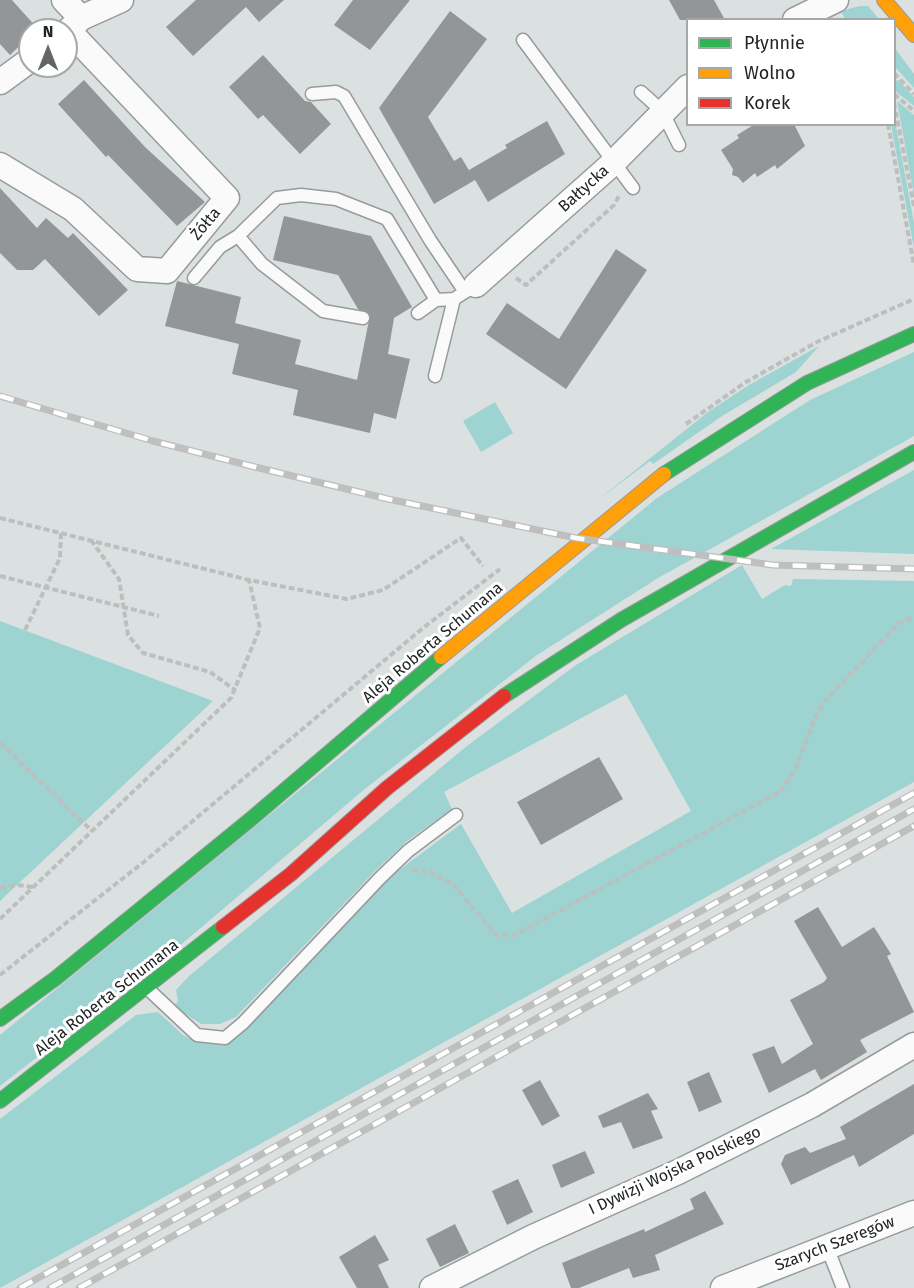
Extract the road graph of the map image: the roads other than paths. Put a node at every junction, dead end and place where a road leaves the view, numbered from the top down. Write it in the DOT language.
graph roads {
  1 [pos="64,0"];
  2 [pos="121,0"];
  3 [pos="836,0"];
  4 [pos="884,0"];
  5 [pos="800,13"];
  6 [pos="69,18"];
  7 [pos="78,25"];
  8 [pos="78,35"];
  9 [pos="914,35"];
  10 [pos="523,40"];
  11 [pos="18,69"];
  12 [pos="0,82"];
  13 [pos="686,88"];
  14 [pos="641,92"];
  15 [pos="312,94"];
  16 [pos="662,111"];
  17 [pos="679,146"];
  18 [pos="612,164"];
  19 [pos="0,165"];
  20 [pos="633,188"];
  21 [pos="238,236"];
  22 [pos="194,278"];
  23 [pos="471,288"];
  24 [pos="454,299"];
  25 [pos="436,300"];
  26 [pos="418,313"];
  27 [pos="363,318"];
  28 [pos="914,334"];
  29 [pos="435,376"];
  30 [pos="914,452"];
  31 [pos="456,815"];
  32 [pos="147,988"];
  33 [pos="0,1019"];
  34 [pos="914,1045"];
  35 [pos="0,1101"];
  36 [pos="914,1213"];
  37 [pos="826,1247"];
  38 [pos="432,1288"];
  39 [pos="723,1288"];
  40 [pos="843,1288"];
  1 -- 6 [label="street"];
  2 -- 7 [label="street"];
  3 -- 5 [label="street"];
  4 -- 9 [label="main road"];
  8 -- 19 [label="street, Żółta"];
  10 -- 18 [label="lane"];
  11 -- 12 [label="street"];
  13 -- 16 [label="street, Bałtycka"];
  14 -- 16 [label="lane"];
  15 -- 23 [label="lane"];
  16 -- 17 [label="lane"];
  16 -- 18 [label="street, Bałtycka"];
  18 -- 20 [label="lane"];
  18 -- 23 [label="street, Bałtycka"];
  21 -- 22 [label="lane"];
  21 -- 25 [label="lane"];
  21 -- 27 [label="lane"];
  23 -- 24 [label="lane"];
  24 -- 25 [label="lane"];
  24 -- 29 [label="lane"];
  25 -- 26 [label="lane"];
  28 -- 33 [label="main road, Aleja Roberta Schumana"];
  30 -- 32 [label="main road, Aleja Roberta Schumana"];
  31 -- 32 [label="lane"];
  32 -- 35 [label="main road, Aleja Roberta Schumana"];
  34 -- 38 [label="street, I Dywizji Wojska Polskiego"];
  36 -- 37 [label="street, Szarych Szeregów"];
  37 -- 39 [label="street, Szarych Szeregów"];
  37 -- 40 [label="lane"];
}
